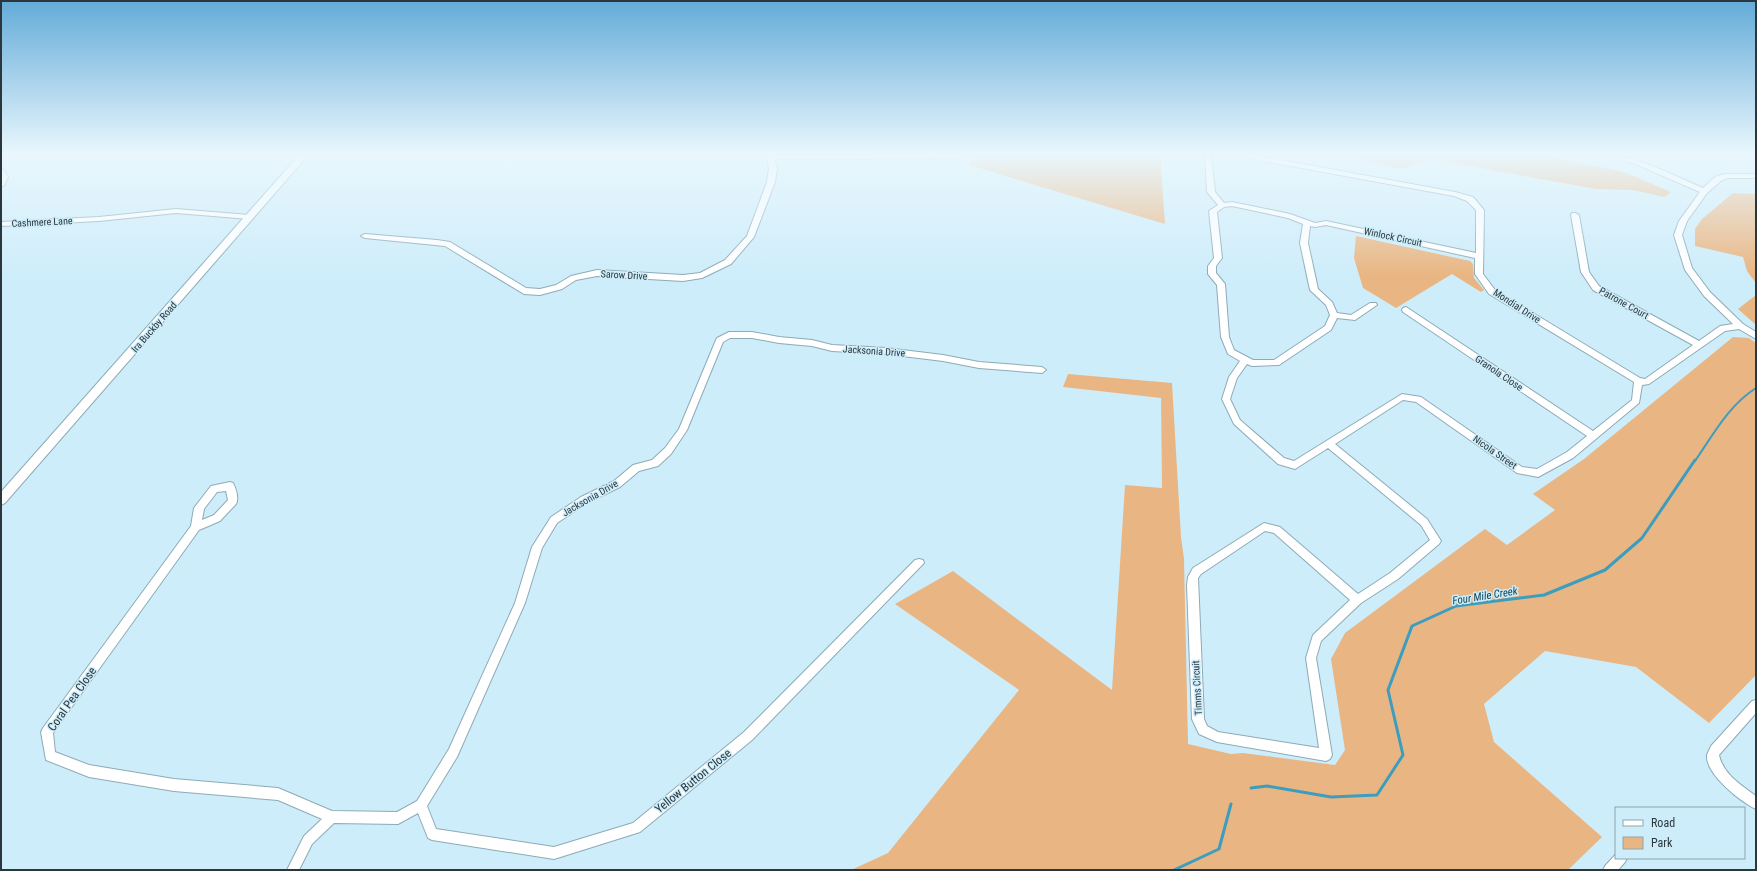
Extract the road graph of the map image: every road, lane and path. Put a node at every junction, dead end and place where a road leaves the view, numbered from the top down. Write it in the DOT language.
graph roads {
  1 [pos="270,194"];
  2 [pos="767,194"];
  3 [pos="1212,194"];
  4 [pos="1453,194"];
  5 [pos="1702,194"];
  6 [pos="1222,205"];
  7 [pos="1575,215"];
  8 [pos="250,217"];
  9 [pos="1307,223"];
  10 [pos="1,224"];
  11 [pos="365,236"];
  12 [pos="1479,256"];
  13 [pos="1373,305"];
  14 [pos="1406,310"];
  15 [pos="1334,315"];
  16 [pos="1740,326"];
  17 [pos="1756,336"];
  18 [pos="1698,344"];
  19 [pos="1246,359"];
  20 [pos="1042,370"];
  21 [pos="1638,381"];
  22 [pos="1592,435"];
  23 [pos="1329,444"];
  24 [pos="1,500"];
  25 [pos="196,527"];
  26 [pos="919,563"];
  27 [pos="1357,600"];
  28 [pos="1756,705"];
  29 [pos="1756,803"];
  30 [pos="421,805"];
  31 [pos="332,817"];
  32 [pos="1620,859"];
  33 [pos="293,870"];
  34 [pos="1609,870"];
  1 -- 8 [label="street, Ira Buckby Road"];
  2 -- 11 [label="street, Sarow Drive"];
  3 -- 6 [label="street"];
  4 -- 12 [label="street, Mondial Drive"];
  5 -- 16 [label="street"];
  6 -- 9 [label="street, Winlock Circuit"];
  6 -- 19 [label="street"];
  7 -- 18 [label="street, Patrone Court"];
  8 -- 10 [label="street, Cashmere Lane"];
  8 -- 24 [label="street, Ira Buckby Road"];
  9 -- 12 [label="street, Winlock Circuit"];
  9 -- 15 [label="street"];
  12 -- 21 [label="street, Mondial Drive"];
  13 -- 15 [label="street"];
  14 -- 22 [label="street, Granola Close"];
  15 -- 19 [label="street"];
  16 -- 17 [label="street"];
  16 -- 18 [label="street"];
  18 -- 21 [label="street"];
  19 -- 23 [label="street, Nicola Street"];
  20 -- 30 [label="street, Jacksonia Drive"];
  21 -- 22 [label="street, Nicola Street"];
  22 -- 23 [label="street, Nicola Street"];
  23 -- 27 [label="street, Timms Circuit"];
  25 -- 31 [label="street, Coral Pea Close"];
  26 -- 30 [label="street, Yellow Button Close"];
  27 -- 27 [label="street, Timms Circuit"];
  28 -- 29 [label="street"];
  30 -- 31 [label="street, Jacksonia Drive"];
  31 -- 33 [label="street"];
  32 -- 34 [label="street"];
}
